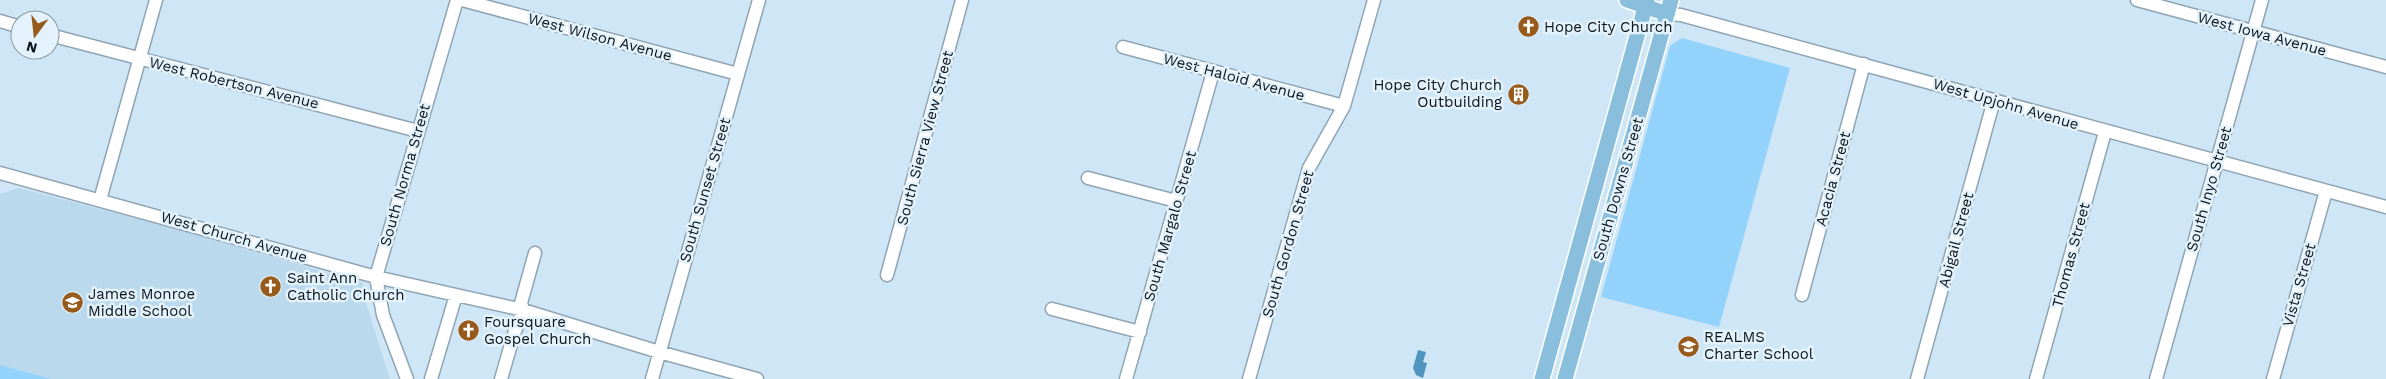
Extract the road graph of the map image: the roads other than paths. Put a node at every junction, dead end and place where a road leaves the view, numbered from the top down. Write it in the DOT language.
graph roads {
  1 [pos="156,0"];
  2 [pos="457,0"];
  3 [pos="462,0"];
  4 [pos="759,0"];
  5 [pos="962,0"];
  6 [pos="1374,0"];
  7 [pos="1628,0"];
  8 [pos="2137,0"];
  9 [pos="2262,0"];
  10 [pos="1646,3"];
  11 [pos="1669,7"];
  12 [pos="2253,32"];
  13 [pos="60,38"];
  14 [pos="1123,47"];
  15 [pos="140,59"];
  16 [pos="1864,64"];
  17 [pos="2386,67"];
  18 [pos="1213,72"];
  19 [pos="738,74"];
  20 [pos="1994,100"];
  21 [pos="1344,106"];
  22 [pos="418,131"];
  23 [pos="2105,132"];
  24 [pos="2217,160"];
  25 [pos="0,173"];
  26 [pos="1088,178"];
  27 [pos="2326,191"];
  28 [pos="100,200"];
  29 [pos="1176,201"];
  30 [pos="2386,207"];
  31 [pos="535,253"];
  32 [pos="887,275"];
  33 [pos="376,277"];
  34 [pos="456,294"];
  35 [pos="1802,295"];
  36 [pos="1052,309"];
  37 [pos="523,310"];
  38 [pos="1140,332"];
  39 [pos="659,352"];
  40 [pos="406,379"];
  41 [pos="431,379"];
  42 [pos="502,379"];
  43 [pos="652,379"];
  44 [pos="757,379"];
  45 [pos="1126,379"];
  46 [pos="1249,379"];
  47 [pos="1542,379"];
  48 [pos="1565,379"];
  49 [pos="1917,379"];
  50 [pos="2036,379"];
  51 [pos="2156,379"];
  52 [pos="2273,379"];
  1 -- 15 [label="street"];
  2 -- 22 [label="street, South Norma Street"];
  3 -- 19 [label="street, West Wilson Avenue"];
  4 -- 19 [label="street, South Sunset Street"];
  5 -- 32 [label="street, South Sierra View Street"];
  6 -- 21 [label="street, South Gordon Street"];
  7 -- 10 [label="main road, West Upjohn Avenue"];
  8 -- 12 [label="street, West Iowa Avenue"];
  9 -- 12 [label="street, South Inyo Street"];
  10 -- 11 [label="main road, West Upjohn Avenue"];
  10 -- 47 [label="main road, South Downs Street"];
  11 -- 16 [label="street, West Upjohn Avenue"];
  11 -- 48 [label="main road, South Downs Street"];
  12 -- 17 [label="street, West Iowa Avenue"];
  12 -- 24 [label="street, South Inyo Street"];
  13 -- 15 [label="street, West Robertson Avenue"];
  14 -- 18 [label="street, West Haloid Avenue"];
  15 -- 22 [label="street, West Robertson Avenue"];
  15 -- 28 [label="street"];
  16 -- 20 [label="street, West Upjohn Avenue"];
  16 -- 35 [label="street, Acacia Street"];
  18 -- 21 [label="street, West Haloid Avenue"];
  18 -- 29 [label="street, South Margalo Street"];
  19 -- 39 [label="street, South Sunset Street"];
  20 -- 23 [label="street, West Upjohn Avenue"];
  20 -- 49 [label="street, Abigail Street"];
  21 -- 46 [label="street, South Gordon Street"];
  22 -- 33 [label="street, South Norma Street"];
  23 -- 24 [label="street, West Upjohn Avenue"];
  23 -- 50 [label="street, Thomas Street"];
  24 -- 27 [label="street, West Upjohn Avenue"];
  24 -- 51 [label="street, South Inyo Street"];
  25 -- 28 [label="street, West Church Avenue"];
  26 -- 29 [label="street"];
  27 -- 30 [label="street, West Upjohn Avenue"];
  27 -- 52 [label="street, Vista Street"];
  28 -- 33 [label="street, West Church Avenue"];
  29 -- 38 [label="street, South Margalo Street"];
  31 -- 37 [label="street"];
  33 -- 34 [label="street, West Church Avenue"];
  33 -- 40 [label="street, South Norma Street"];
  34 -- 37 [label="street, West Church Avenue"];
  34 -- 41 [label="street"];
  36 -- 38 [label="street"];
  37 -- 39 [label="street, West Church Avenue"];
  37 -- 42 [label="street"];
  38 -- 45 [label="street, South Margalo Street"];
  39 -- 43 [label="street, South Sunset Street"];
  39 -- 44 [label="street, West Church Avenue"];
}
